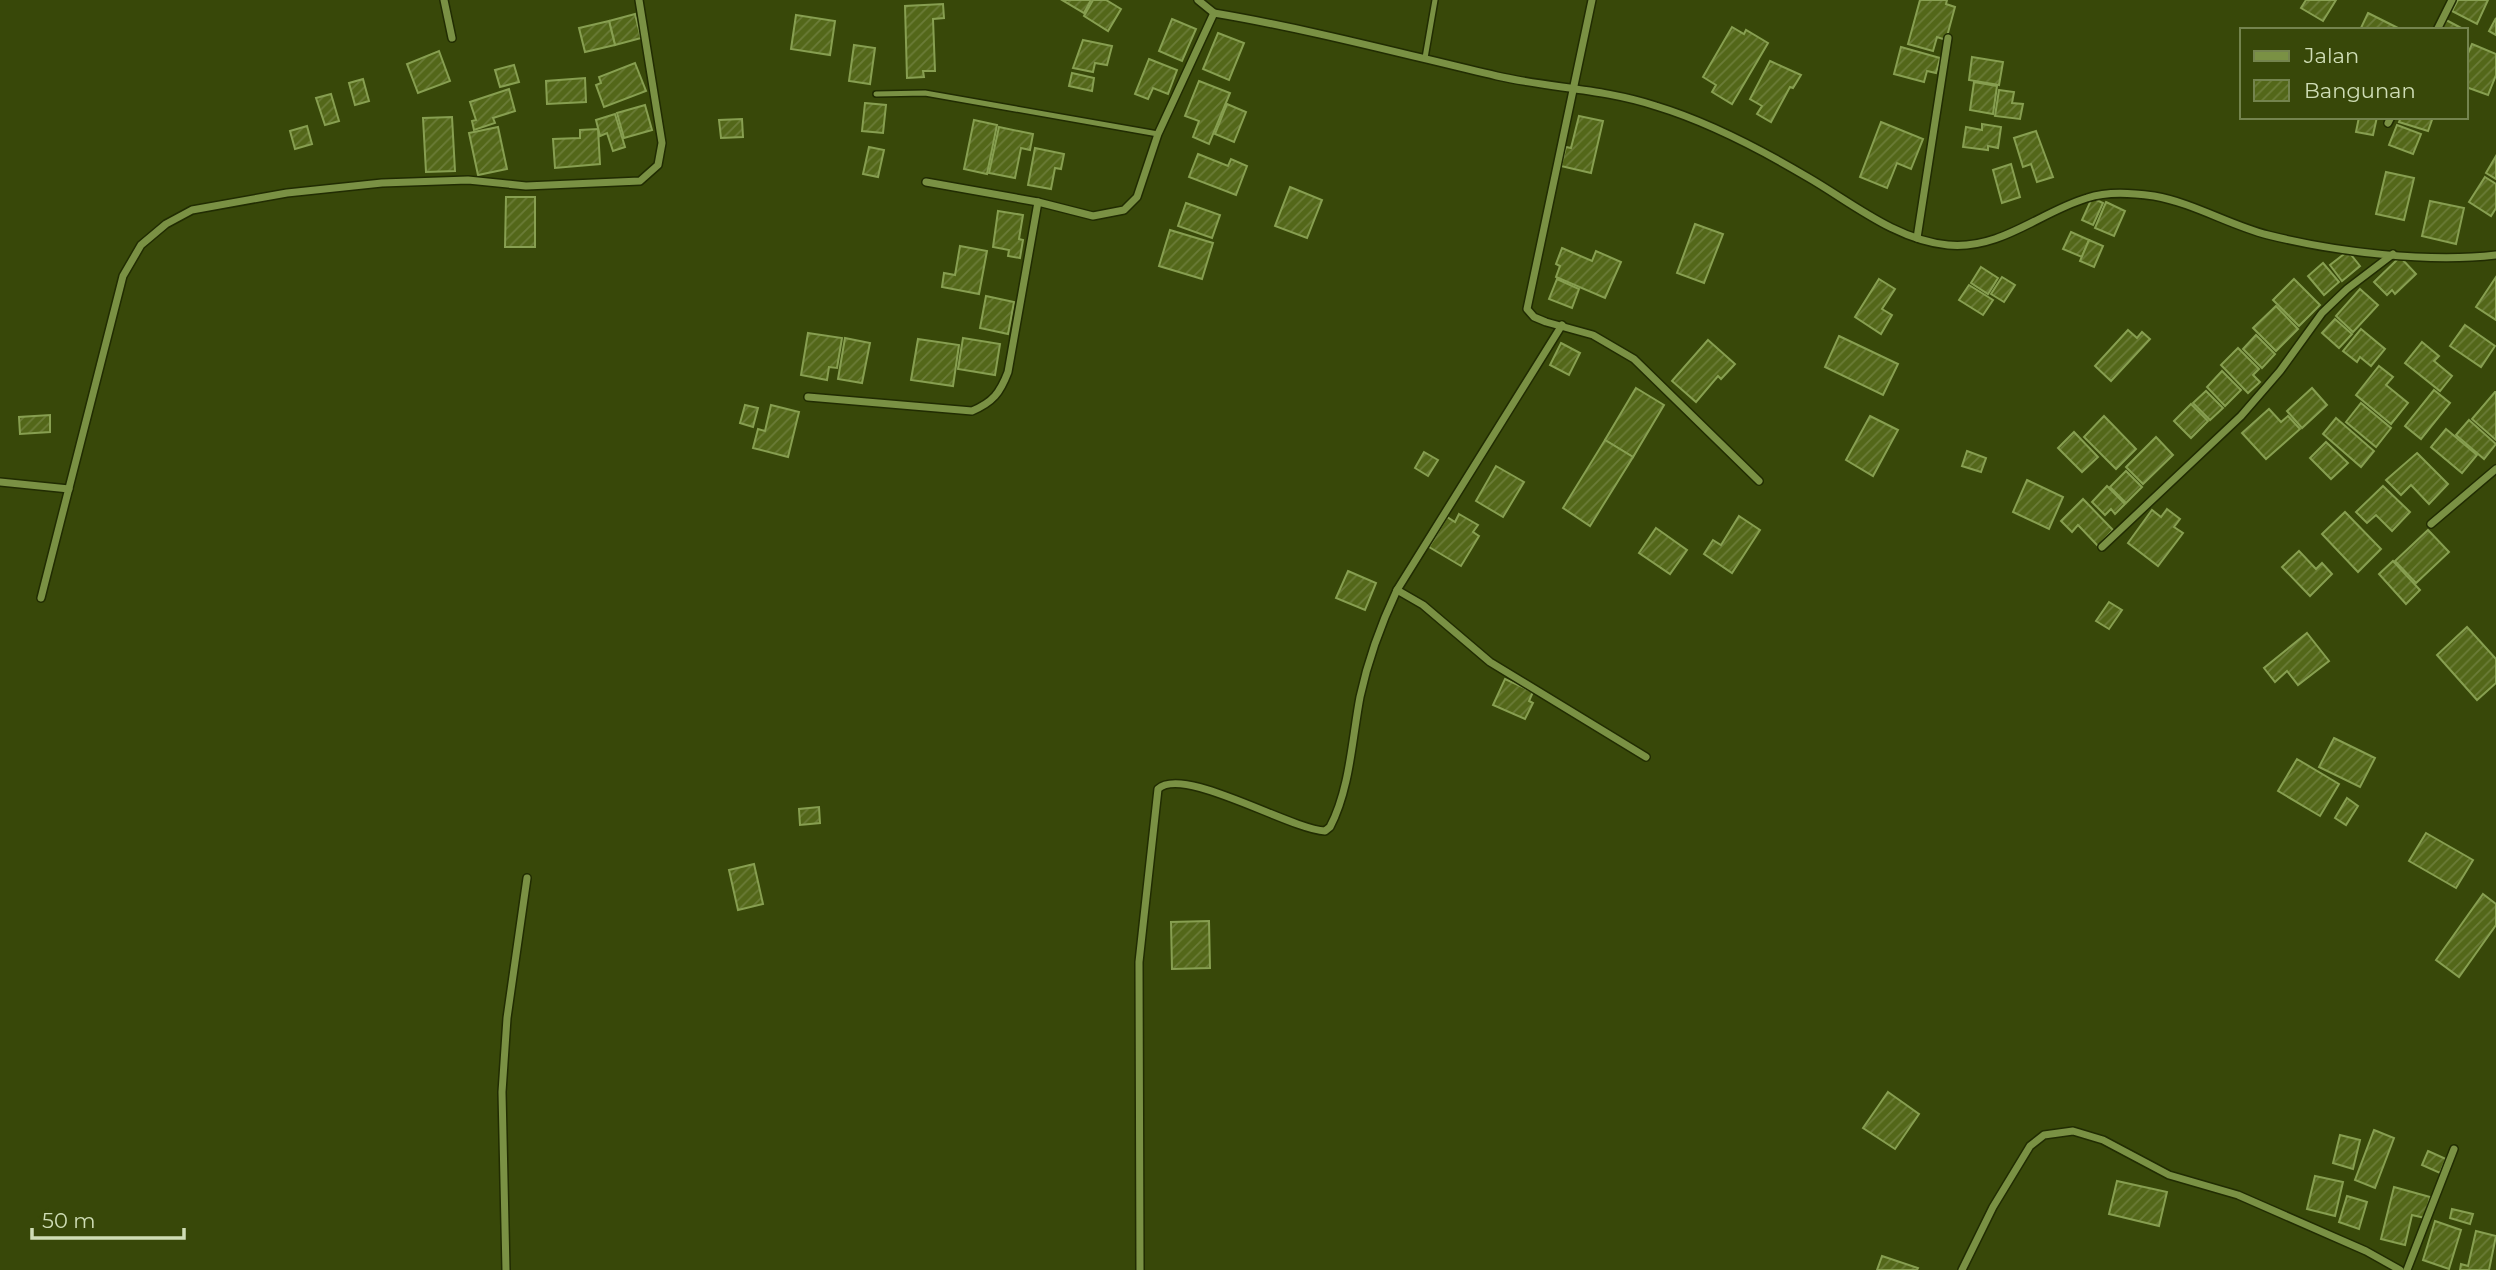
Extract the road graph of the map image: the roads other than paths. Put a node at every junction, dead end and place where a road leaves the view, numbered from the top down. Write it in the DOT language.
graph roads {
  1 [pos="444,0"];
  2 [pos="639,0"];
  3 [pos="1198,0"];
  4 [pos="1435,0"];
  5 [pos="1592,0"];
  6 [pos="2452,0"];
  7 [pos="1214,13"];
  8 [pos="2438,28"];
  9 [pos="452,38"];
  10 [pos="1948,38"];
  11 [pos="1425,58"];
  12 [pos="1575,89"];
  13 [pos="876,94"];
  14 [pos="1158,134"];
  15 [pos="926,182"];
  16 [pos="1038,202"];
  17 [pos="1917,238"];
  18 [pos="2393,254"];
  19 [pos="2496,255"];
  20 [pos="1562,325"];
  21 [pos="808,397"];
  22 [pos="2496,469"];
  23 [pos="1759,481"];
  24 [pos="0,482"];
  25 [pos="69,489"];
  26 [pos="2431,524"];
  27 [pos="2102,547"];
  28 [pos="1396,590"];
  29 [pos="41,598"];
  30 [pos="1646,757"];
  31 [pos="527,878"];
  32 [pos="2454,1149"];
  33 [pos="506,1270"];
  34 [pos="1140,1270"];
  35 [pos="1962,1270"];
  36 [pos="2400,1270"];
  37 [pos="2407,1270"];
  1 -- 9 [label="street"];
  2 -- 25 [label="street"];
  3 -- 7 [label="street"];
  4 -- 11 [label="lane"];
  5 -- 12 [label="street"];
  6 -- 8 [label="street"];
  7 -- 11 [label="street"];
  7 -- 14 [label="street"];
  10 -- 17 [label="street"];
  11 -- 12 [label="street"];
  12 -- 17 [label="street"];
  12 -- 20 [label="street"];
  13 -- 14 [label="lane"];
  14 -- 16 [label="street"];
  15 -- 16 [label="street"];
  16 -- 21 [label="street"];
  17 -- 18 [label="street"];
  18 -- 19 [label="street"];
  18 -- 27 [label="street"];
  20 -- 23 [label="street"];
  20 -- 28 [label="street"];
  22 -- 26 [label="street"];
  24 -- 25 [label="street"];
  25 -- 29 [label="street"];
  28 -- 30 [label="street"];
  28 -- 34 [label="street"];
  31 -- 33 [label="street"];
  32 -- 37 [label="street"];
  35 -- 36 [label="street"];
}
